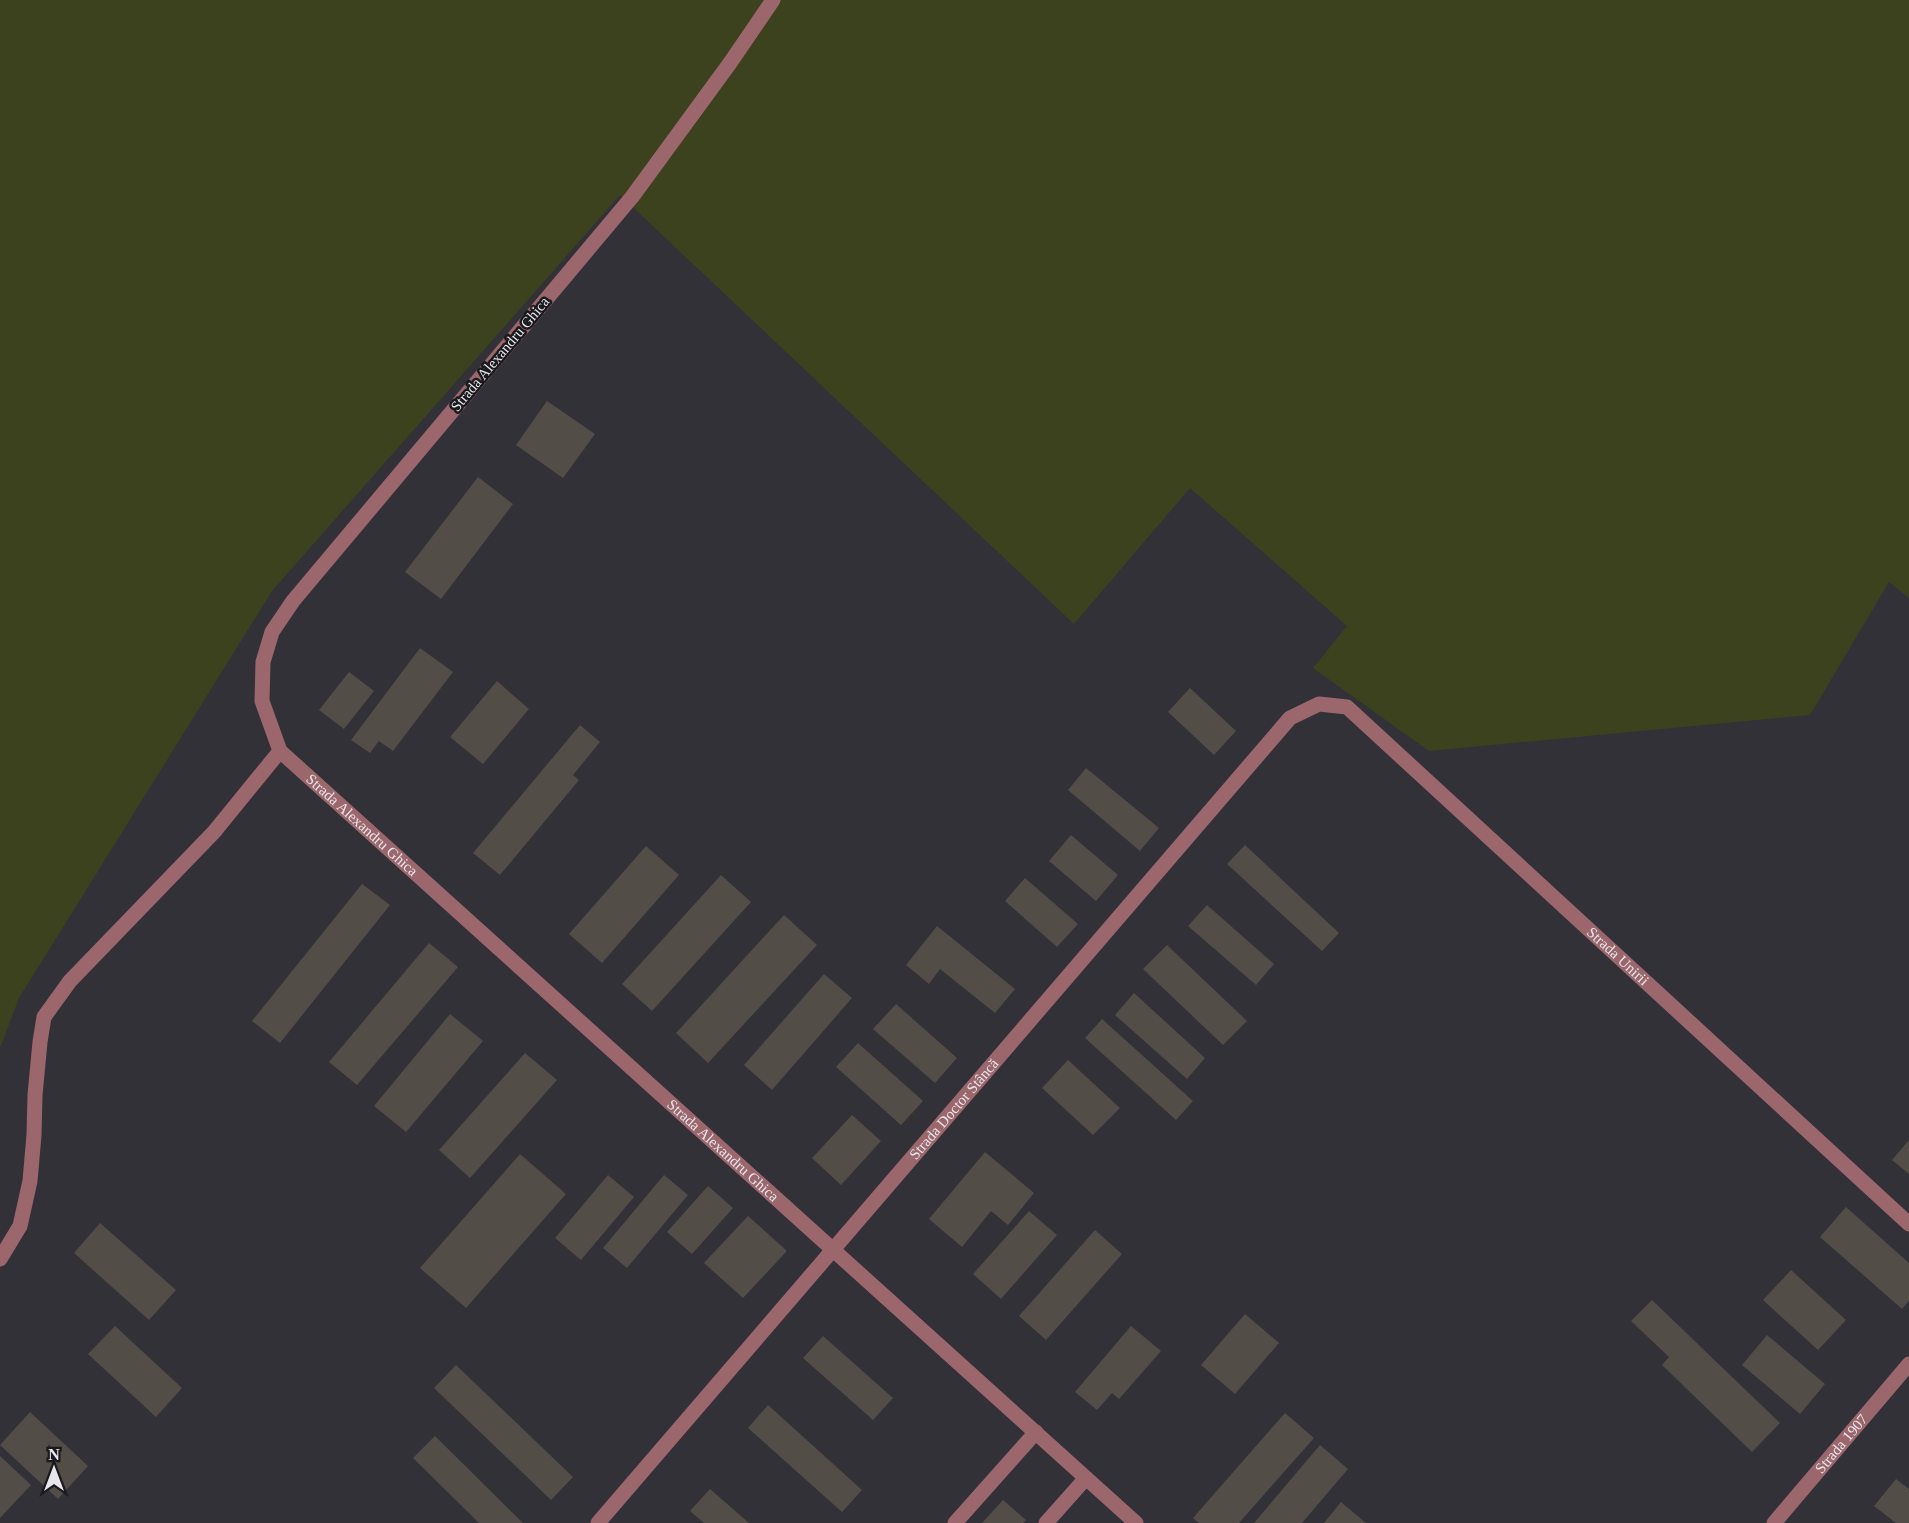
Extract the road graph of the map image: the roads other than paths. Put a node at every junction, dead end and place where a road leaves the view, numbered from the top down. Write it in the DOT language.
graph roads {
  1 [pos="773,0"];
  2 [pos="1319,704"];
  3 [pos="280,751"];
  4 [pos="1909,1224"];
  5 [pos="832,1248"];
  6 [pos="0,1259"];
  7 [pos="1909,1364"];
  8 [pos="1036,1432"];
  9 [pos="1086,1478"];
  10 [pos="598,1523"];
  11 [pos="955,1523"];
  12 [pos="1046,1523"];
  13 [pos="1136,1523"];
  14 [pos="1774,1523"];
  1 -- 3 [label="street, Strada Alexandru Ghica"];
  2 -- 4 [label="street, Strada Unirii"];
  2 -- 5 [label="street, Strada Doctor Stâncă"];
  3 -- 5 [label="street, Strada Alexandru Ghica"];
  3 -- 6 [label="street"];
  5 -- 8 [label="street, Strada Alexandru Ghica"];
  5 -- 10 [label="street, Strada Doctor Stâncă"];
  7 -- 14 [label="street, Strada 1907"];
  8 -- 9 [label="street, Strada Alexandru Ghica"];
  8 -- 11 [label="street"];
  9 -- 12 [label="street"];
  9 -- 13 [label="street, Strada Alexandru Ghica"];
}
